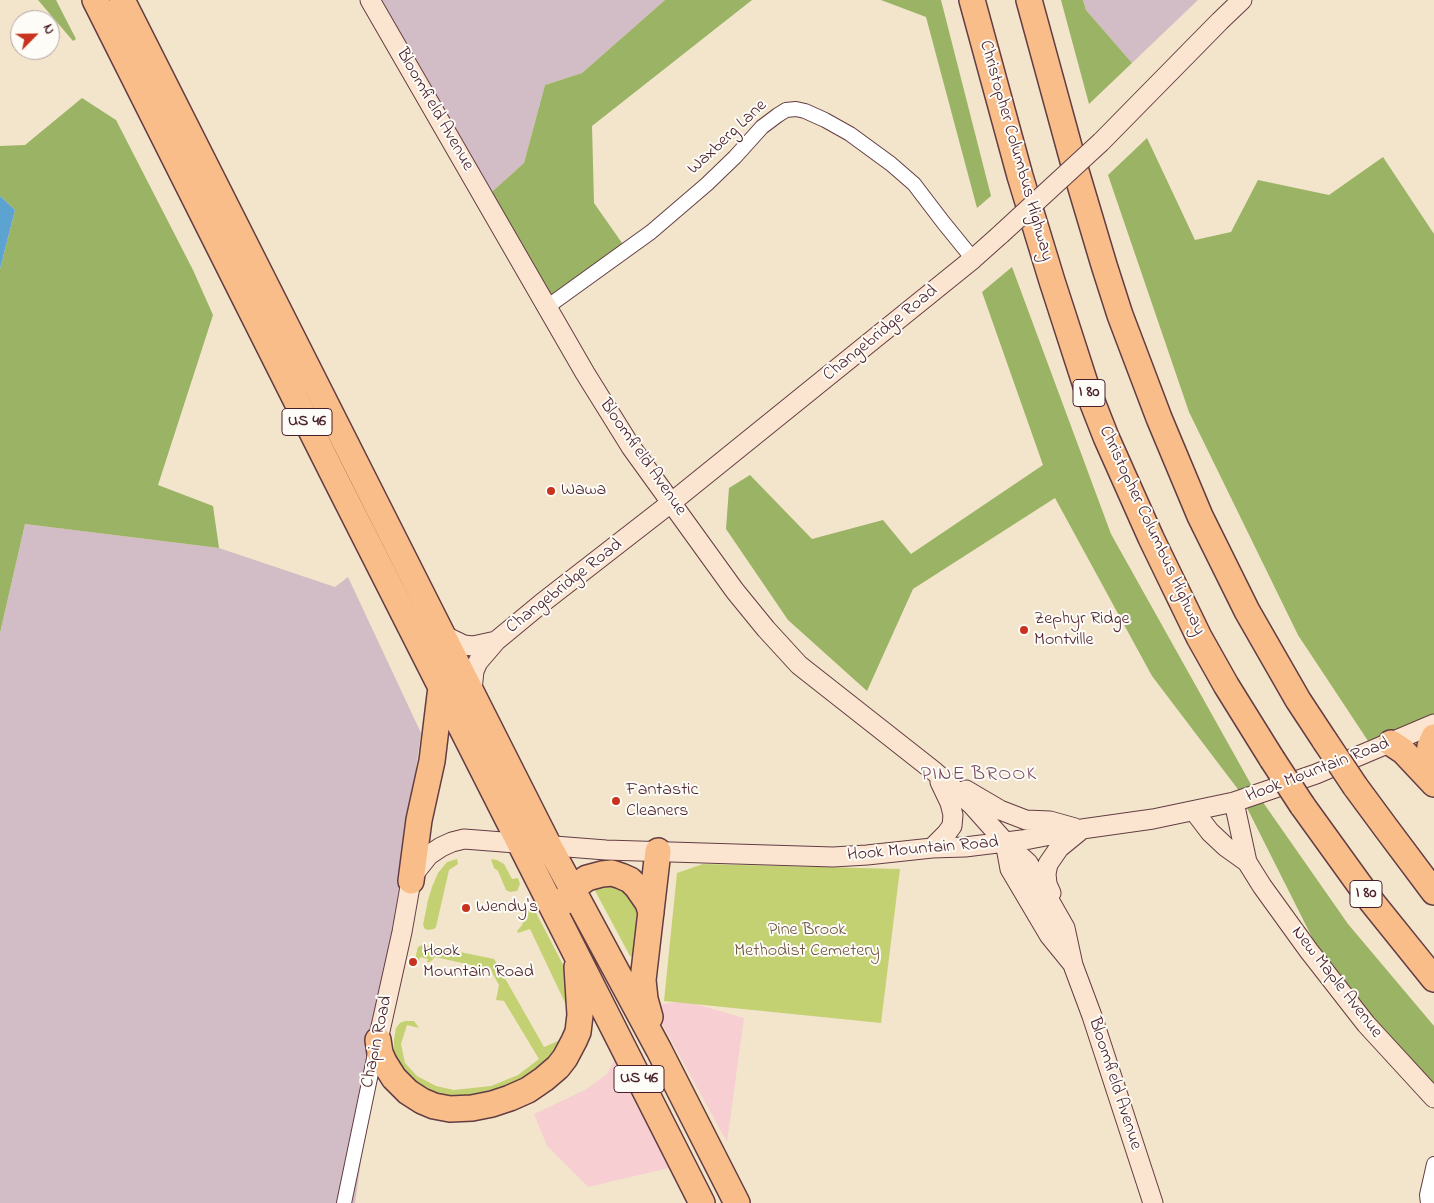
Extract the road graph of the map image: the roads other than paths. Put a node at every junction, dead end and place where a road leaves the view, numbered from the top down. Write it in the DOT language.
graph roads {
  1 [pos="95,0"];
  2 [pos="122,0"];
  3 [pos="370,0"];
  4 [pos="972,0"];
  5 [pos="1028,0"];
  6 [pos="1242,0"];
  7 [pos="973,259"];
  8 [pos="547,307"];
  9 [pos="672,502"];
  10 [pos="444,635"];
  11 [pos="496,641"];
  12 [pos="442,687"];
  13 [pos="472,690"];
  14 [pos="1434,724"];
  15 [pos="1434,737"];
  16 [pos="1391,743"];
  17 [pos="935,772"];
  18 [pos="1434,784"];
  19 [pos="1234,802"];
  20 [pos="1194,811"];
  21 [pos="1082,830"];
  22 [pos="1005,842"];
  23 [pos="520,843"];
  24 [pos="549,846"];
  25 [pos="932,848"];
  26 [pos="658,851"];
  27 [pos="1246,862"];
  28 [pos="411,881"];
  29 [pos="573,888"];
  30 [pos="1434,892"];
  31 [pos="651,913"];
  32 [pos="556,914"];
  33 [pos="1061,920"];
  34 [pos="576,955"];
  35 [pos="1073,965"];
  36 [pos="1434,979"];
  37 [pos="378,1040"];
  38 [pos="659,1050"];
  39 [pos="1434,1098"];
  40 [pos="1434,1164"];
  41 [pos="344,1203"];
  42 [pos="702,1203"];
  43 [pos="737,1203"];
  44 [pos="1153,1203"];
  45 [pos="1428,1203"];
  1 -- 12 [label="highway, US 46"];
  2 -- 10 [label="highway, US 46"];
  3 -- 8 [label="main road, Bloomfield Avenue"];
  4 -- 36 [label="highway, Christopher Columbus Highway / I 80, bridge"];
  5 -- 30 [label="highway, bridge"];
  6 -- 7 [label="main road, Changebridge Road, bridge"];
  7 -- 8 [label="street, Waxberg Lane"];
  7 -- 9 [label="main road, Changebridge Road"];
  8 -- 9 [label="main road, Bloomfield Avenue"];
  9 -- 11 [label="main road, Changebridge Road"];
  9 -- 17 [label="main road, Bloomfield Avenue"];
  10 -- 11 [label="main road, Changebridge Road"];
  10 -- 13 [label="highway, US 46"];
  11 -- 13 [label="main road, Changebridge Road"];
  12 -- 23 [label="highway, US 46"];
  12 -- 28 [label="highway"];
  13 -- 24 [label="highway, US 46"];
  14 -- 16 [label="main road, Hook Mountain Road"];
  15 -- 18 [label="highway"];
  16 -- 18 [label="highway"];
  16 -- 19 [label="main road, Hook Mountain Road"];
  17 -- 21 [label="main road"];
  17 -- 22 [label="main road, Bloomfield Avenue"];
  17 -- 25 [label="main road"];
  19 -- 20 [label="main road, Hook Mountain Road"];
  19 -- 27 [label="main road, New Maple Avenue"];
  20 -- 21 [label="main road, Hook Mountain Road"];
  20 -- 27 [label="main road, New Maple Avenue"];
  21 -- 22 [label="main road, Hook Mountain Road"];
  21 -- 33 [label="main road"];
  22 -- 25 [label="main road, Hook Mountain Road"];
  22 -- 33 [label="main road, Bloomfield Avenue"];
  22 -- 35 [label="main road, Bloomfield Avenue"];
  23 -- 24 [label="main road, Hook Mountain Road"];
  23 -- 28 [label="main road, Hook Mountain Road"];
  23 -- 32 [label="highway, US 46"];
  24 -- 26 [label="main road, Hook Mountain Road"];
  24 -- 29 [label="highway, US 46"];
  25 -- 26 [label="main road, Hook Mountain Road"];
  26 -- 31 [label="highway"];
  27 -- 39 [label="main road, New Maple Avenue"];
  28 -- 37 [label="main road, Chapin Road"];
  29 -- 31 [label="highway"];
  29 -- 32 [label="highway"];
  29 -- 38 [label="highway, US 46"];
  31 -- 38 [label="highway"];
  32 -- 34 [label="highway, US 46"];
  33 -- 35 [label="main road, Bloomfield Avenue"];
  34 -- 37 [label="highway"];
  34 -- 42 [label="highway, US 46"];
  35 -- 44 [label="main road, Bloomfield Avenue"];
  37 -- 41 [label="street, Chapin Road"];
  38 -- 43 [label="highway, US 46"];
  40 -- 45 [label="street"];
}
